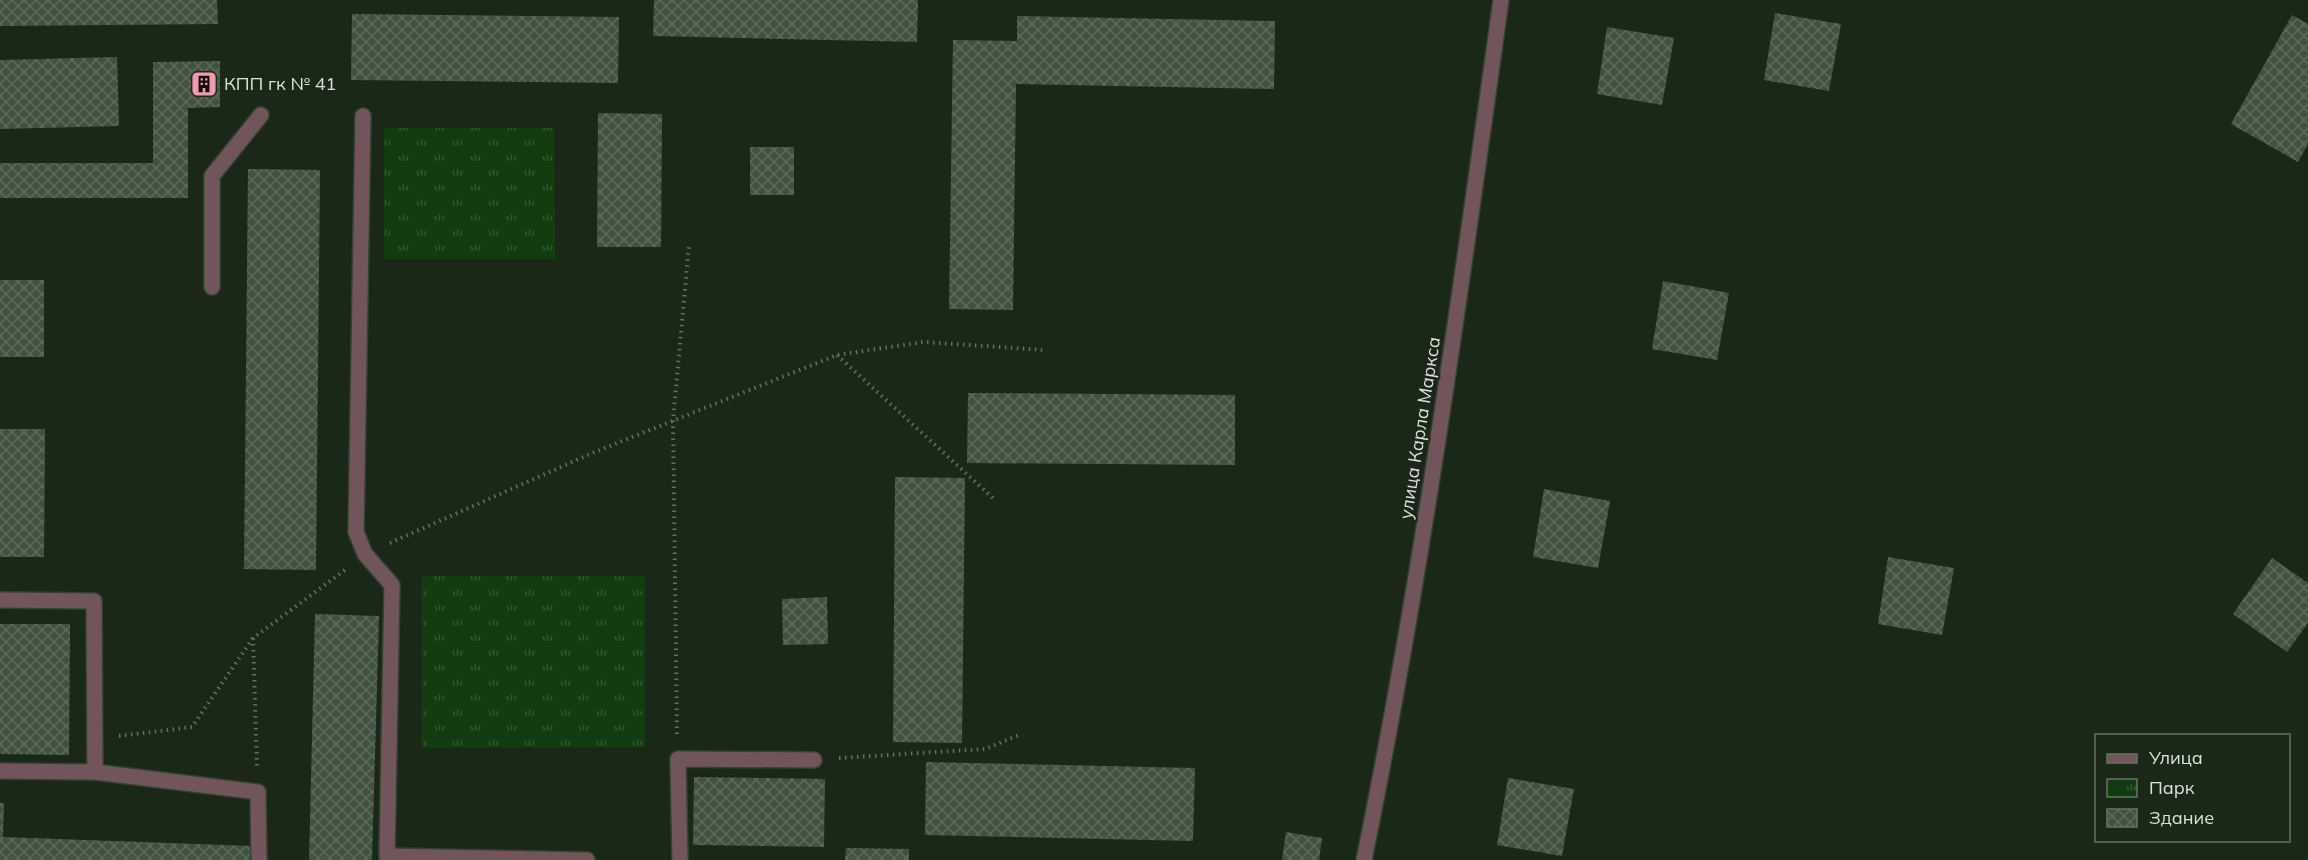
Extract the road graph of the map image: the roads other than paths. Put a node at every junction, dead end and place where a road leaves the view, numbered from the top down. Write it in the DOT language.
graph roads {
  1 [pos="1501,0"];
  2 [pos="261,115"];
  3 [pos="363,116"];
  4 [pos="212,287"];
  5 [pos="0,600"];
  6 [pos="814,760"];
  7 [pos="0,771"];
  8 [pos="95,772"];
  9 [pos="259,860"];
  10 [pos="587,860"];
  11 [pos="680,860"];
  12 [pos="1364,860"];
  1 -- 12 [label="street, улица Карла Маркса"];
  2 -- 4 [label="street"];
  3 -- 10 [label="street"];
  5 -- 8 [label="street"];
  6 -- 11 [label="street"];
  7 -- 8 [label="street"];
  8 -- 9 [label="street"];
}
